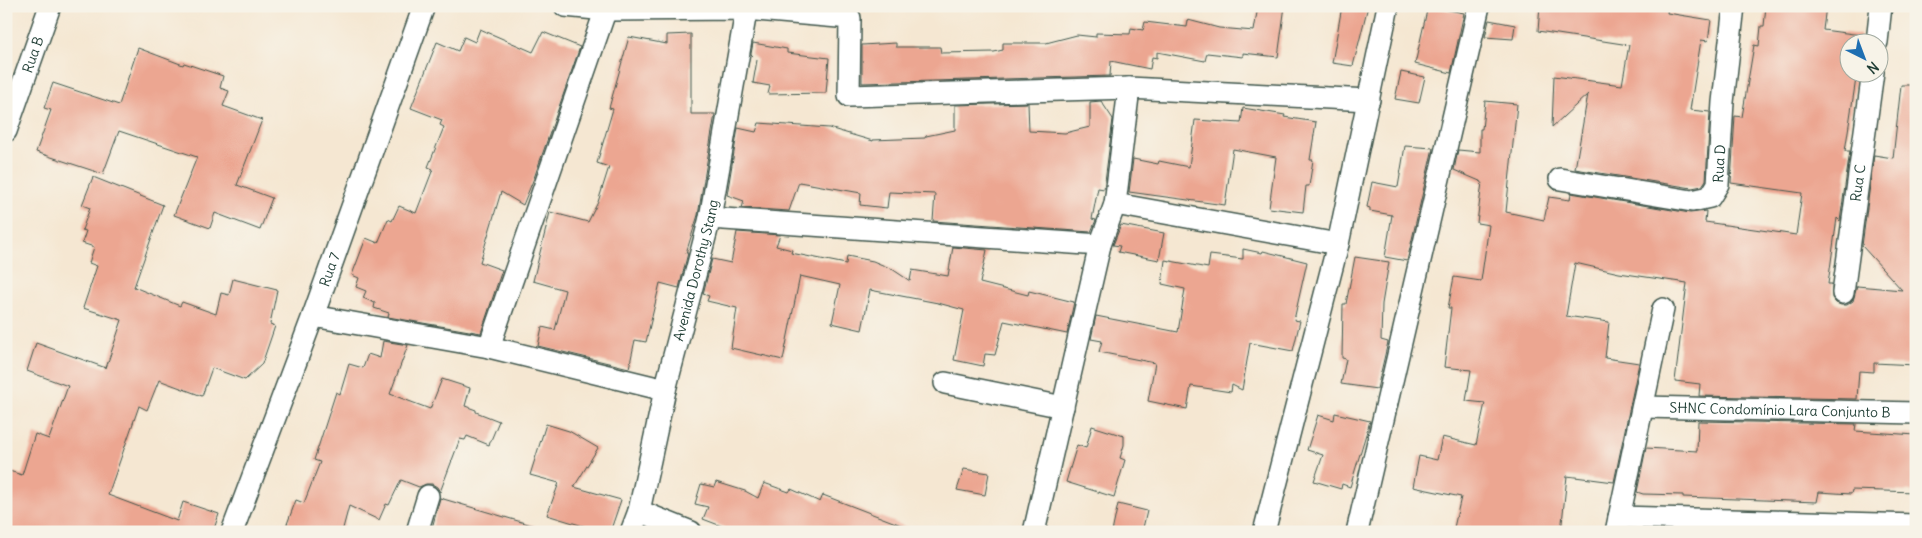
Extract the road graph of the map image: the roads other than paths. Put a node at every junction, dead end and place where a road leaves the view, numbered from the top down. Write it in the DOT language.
graph roads {
  1 [pos="50,6"];
  2 [pos="424,6"];
  3 [pos="565,6"];
  4 [pos="1388,6"];
  5 [pos="1479,6"];
  6 [pos="1734,6"];
  7 [pos="1882,6"];
  8 [pos="606,8"];
  9 [pos="746,8"];
  10 [pos="1878,32"];
  11 [pos="1872,82"];
  12 [pos="1129,88"];
  13 [pos="1369,100"];
  14 [pos="6,131"];
  15 [pos="1560,179"];
  16 [pos="1115,204"];
  17 [pos="710,218"];
  18 [pos="1338,244"];
  19 [pos="1100,245"];
  20 [pos="1843,293"];
  21 [pos="1663,309"];
  22 [pos="313,316"];
  23 [pos="490,347"];
  24 [pos="945,382"];
  25 [pos="665,390"];
  26 [pos="1063,407"];
  27 [pos="1644,407"];
  28 [pos="1916,413"];
  29 [pos="428,496"];
  30 [pos="639,511"];
  31 [pos="1618,524"];
  32 [pos="1916,525"];
  33 [pos="1866,527"];
  34 [pos="232,532"];
  35 [pos="417,532"];
  36 [pos="631,532"];
  37 [pos="692,532"];
  38 [pos="1034,532"];
  39 [pos="1264,532"];
  40 [pos="1357,532"];
  1 -- 14 [label="street, Rua B"];
  2 -- 22 [label="street, Rua 7"];
  3 -- 8 [label="street"];
  4 -- 13 [label="street"];
  5 -- 40 [label="street"];
  6 -- 15 [label="street, Rua D"];
  7 -- 10 [label="street"];
  8 -- 9 [label="street"];
  8 -- 23 [label="street"];
  9 -- 12 [label="street"];
  9 -- 17 [label="street, Avenida Dorothy Stang"];
  11 -- 20 [label="street, Rua C"];
  12 -- 13 [label="street"];
  12 -- 16 [label="street"];
  13 -- 18 [label="street"];
  16 -- 18 [label="street"];
  16 -- 19 [label="street"];
  17 -- 19 [label="street"];
  17 -- 25 [label="street, Avenida Dorothy Stang"];
  18 -- 39 [label="street"];
  19 -- 26 [label="street"];
  21 -- 27 [label="street"];
  22 -- 23 [label="street"];
  22 -- 34 [label="street, Rua 7"];
  23 -- 25 [label="street"];
  24 -- 26 [label="street"];
  25 -- 30 [label="street, Avenida Dorothy Stang"];
  26 -- 38 [label="street"];
  27 -- 28 [label="street, SHNC Condomínio Lara Conjunto B"];
  27 -- 31 [label="street"];
  29 -- 35 [label="street"];
  30 -- 36 [label="street, Avenida Dorothy Stang"];
  30 -- 37 [label="street"];
  31 -- 33 [label="street"];
  32 -- 33 [label="street"];
}
